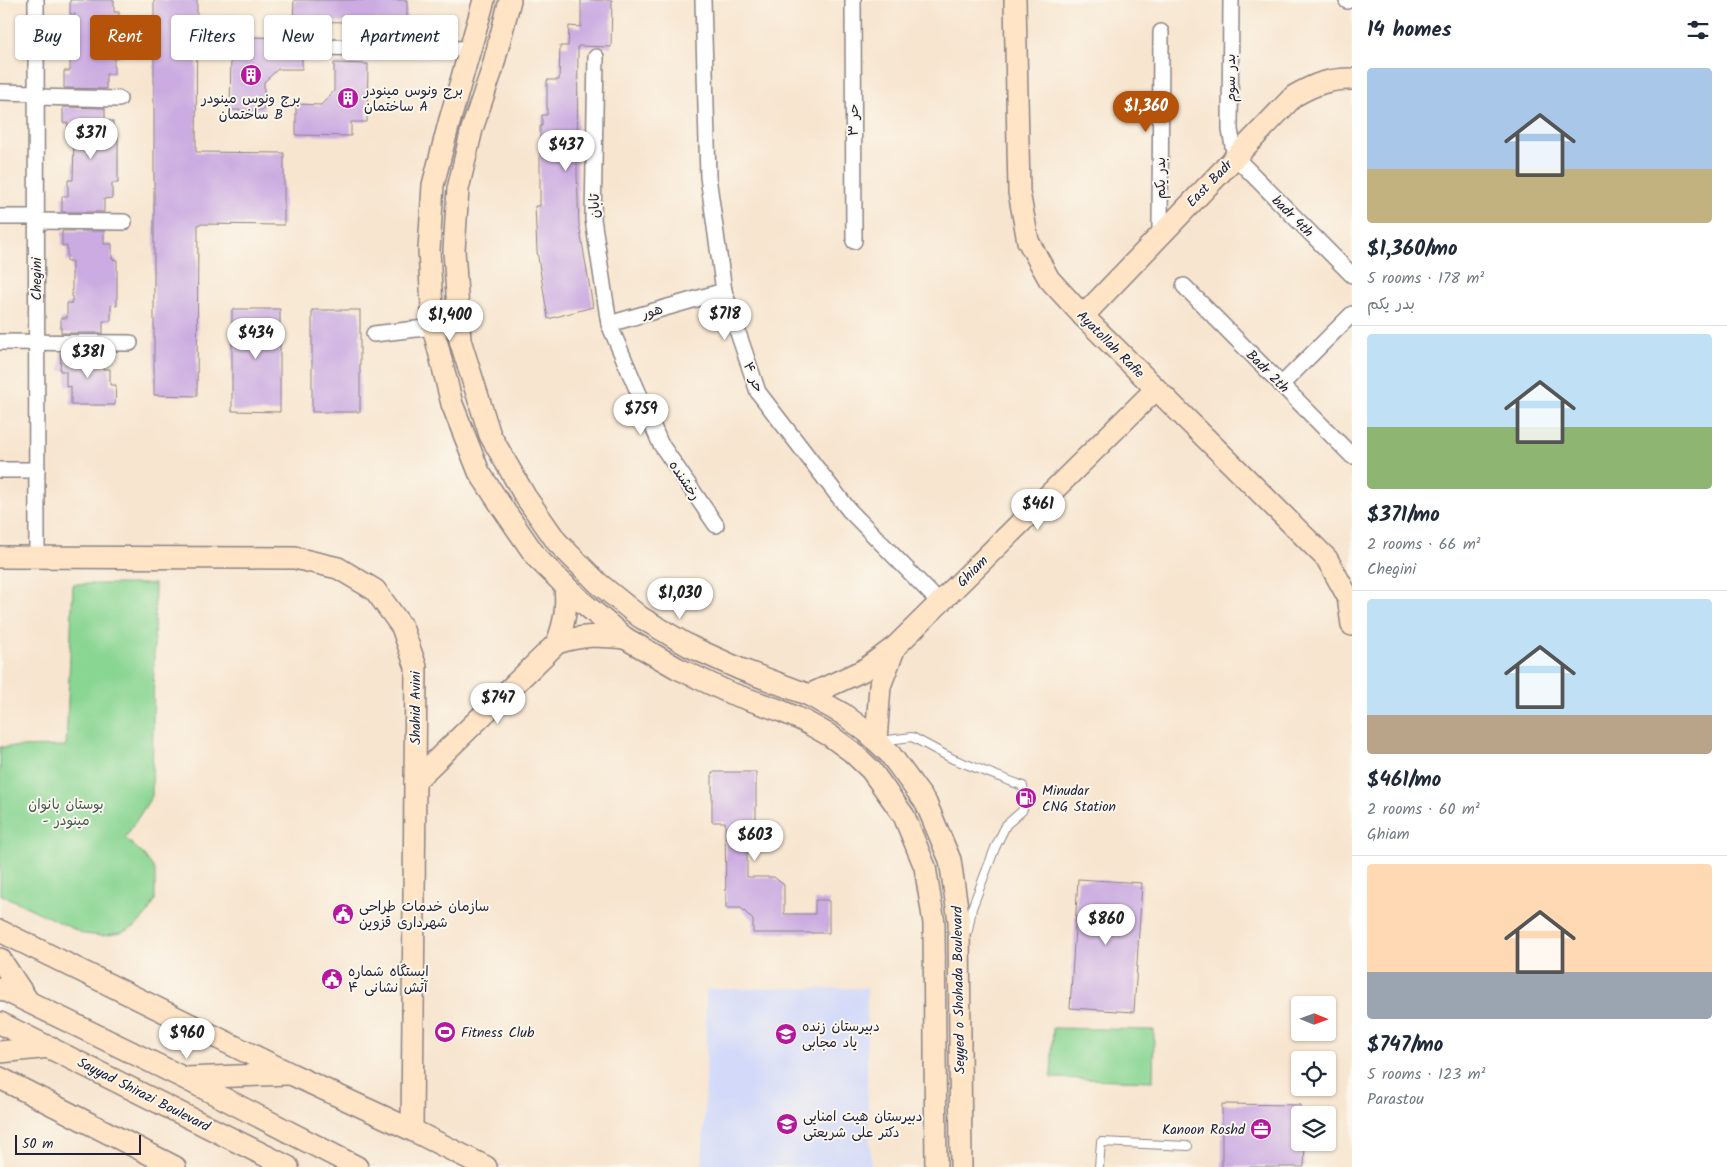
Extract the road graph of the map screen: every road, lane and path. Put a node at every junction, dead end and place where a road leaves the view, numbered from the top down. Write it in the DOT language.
graph roads {
  1 [pos="36,0"];
  2 [pos="484,0"];
  3 [pos="510,0"];
  4 [pos="703,0"];
  5 [pos="853,0"];
  6 [pos="1015,0"];
  7 [pos="1231,0"];
  8 [pos="1162,32"];
  9 [pos="332,48"];
  10 [pos="471,49"];
  11 [pos="596,57"];
  12 [pos="1352,79"];
  13 [pos="0,92"];
  14 [pos="36,95"];
  15 [pos="119,99"];
  16 [pos="1235,156"];
  17 [pos="0,217"];
  18 [pos="36,219"];
  19 [pos="124,222"];
  20 [pos="1160,235"];
  21 [pos="854,241"];
  22 [pos="1352,275"];
  23 [pos="1184,286"];
  24 [pos="724,291"];
  25 [pos="458,308"];
  26 [pos="1352,314"];
  27 [pos="1082,316"];
  28 [pos="433,320"];
  29 [pos="608,324"];
  30 [pos="374,334"];
  31 [pos="0,342"];
  32 [pos="37,342"];
  33 [pos="130,343"];
  34 [pos="466,364"];
  35 [pos="443,372"];
  36 [pos="1281,385"];
  37 [pos="1156,389"];
  38 [pos="1352,434"];
  39 [pos="1341,445"];
  40 [pos="1352,456"];
  41 [pos="0,470"];
  42 [pos="37,470"];
  43 [pos="716,525"];
  44 [pos="0,557"];
  45 [pos="37,558"];
  46 [pos="564,585"];
  47 [pos="940,603"];
  48 [pos="1352,625"];
  49 [pos="625,638"];
  50 [pos="557,643"];
  51 [pos="895,647"];
  52 [pos="809,695"];
  53 [pos="876,741"];
  54 [pos="415,781"];
  55 [pos="0,931"];
  56 [pos="0,959"];
  57 [pos="0,988"];
  58 [pos="28,1002"];
  59 [pos="960,1012"];
  60 [pos="0,1023"];
  61 [pos="51,1047"];
  62 [pos="0,1052"];
  63 [pos="291,1074"];
  64 [pos="0,1078"];
  65 [pos="184,1078"];
  66 [pos="412,1130"];
  67 [pos="1188,1146"];
  68 [pos="285,1166"];
  69 [pos="175,1167"];
  70 [pos="357,1167"];
  71 [pos="486,1167"];
  72 [pos="936,1167"];
  73 [pos="961,1167"];
  74 [pos="1099,1167"];
  1 -- 14 [label="street, Chegini"];
  2 -- 10 [label="street, Seyyed o Shohada Boulevard"];
  3 -- 25 [label="street, Seyyed o Shohada Boulevard"];
  4 -- 24 [label="street, حر ۴"];
  5 -- 21 [label="street, حر ۳"];
  6 -- 27 [label="street, Ayatollah Rafie"];
  7 -- 16 [label="street, بدر سوم"];
  8 -- 20 [label="street, بدر یکم"];
  9 -- 10 [label="street"];
  10 -- 28 [label="street, Seyyed o Shohada Boulevard"];
  11 -- 29 [label="street, تابان"];
  12 -- 16 [label="street, East Badr"];
  13 -- 14 [label="street"];
  14 -- 15 [label="street"];
  14 -- 18 [label="street, Chegini"];
  16 -- 20 [label="street, East Badr"];
  16 -- 22 [label="street, badr 4th"];
  17 -- 18 [label="street"];
  18 -- 19 [label="street"];
  18 -- 32 [label="street, Chegini"];
  20 -- 27 [label="street, East Badr"];
  23 -- 36 [label="street, Badr 2th"];
  24 -- 29 [label="street, هور"];
  24 -- 47 [label="street, حر ۴"];
  25 -- 28 [label="street"];
  25 -- 34 [label="street, Seyyed o Shohada Boulevard"];
  26 -- 36 [label="street"];
  27 -- 37 [label="street, Ayatollah Rafie"];
  28 -- 30 [label="street"];
  28 -- 35 [label="street, Seyyed o Shohada Boulevard"];
  29 -- 43 [label="street, رخشنده"];
  31 -- 32 [label="street"];
  32 -- 33 [label="street"];
  32 -- 42 [label="street, Chegini"];
  34 -- 35 [label="street"];
  34 -- 52 [label="street, Seyyed o Shohada Boulevard"];
  35 -- 46 [label="street, Seyyed o Shohada Boulevard"];
  36 -- 39 [label="street, Badr 2th"];
  37 -- 47 [label="street, Ghiam"];
  37 -- 48 [label="street, Ayatollah Rafie"];
  38 -- 39 [label="street"];
  39 -- 40 [label="street, Badr 2th"];
  41 -- 42 [label="street"];
  42 -- 45 [label="street, Chegini"];
  44 -- 45 [label="street, Shahid Avini"];
  45 -- 54 [label="street, Shahid Avini"];
  46 -- 49 [label="street, Seyyed o Shohada Boulevard"];
  46 -- 50 [label="street"];
  47 -- 51 [label="street, Ghiam"];
  49 -- 50 [label="street"];
  49 -- 72 [label="street, Seyyed o Shohada Boulevard"];
  50 -- 54 [label="street"];
  51 -- 52 [label="street, Ghiam"];
  51 -- 53 [label="street, Ghiam"];
  52 -- 53 [label="street, Seyyed o Shohada Boulevard"];
  53 -- 59 [label="street, Seyyed o Shohada Boulevard"];
  53 -- 59 [label="lane"];
  54 -- 66 [label="street, Shahid Avini"];
  55 -- 63 [label="street"];
  56 -- 58 [label="street"];
  57 -- 58 [label="street"];
  58 -- 65 [label="street"];
  59 -- 73 [label="street, Seyyed o Shohada Boulevard"];
  60 -- 61 [label="street, Sayyad Shirazi Boulevard"];
  61 -- 62 [label="street"];
  61 -- 68 [label="street, Sayyad Shirazi Boulevard"];
  63 -- 65 [label="street"];
  63 -- 66 [label="street"];
  64 -- 69 [label="street"];
  65 -- 70 [label="street"];
  66 -- 71 [label="street"];
  67 -- 74 [label="lane"];
}
